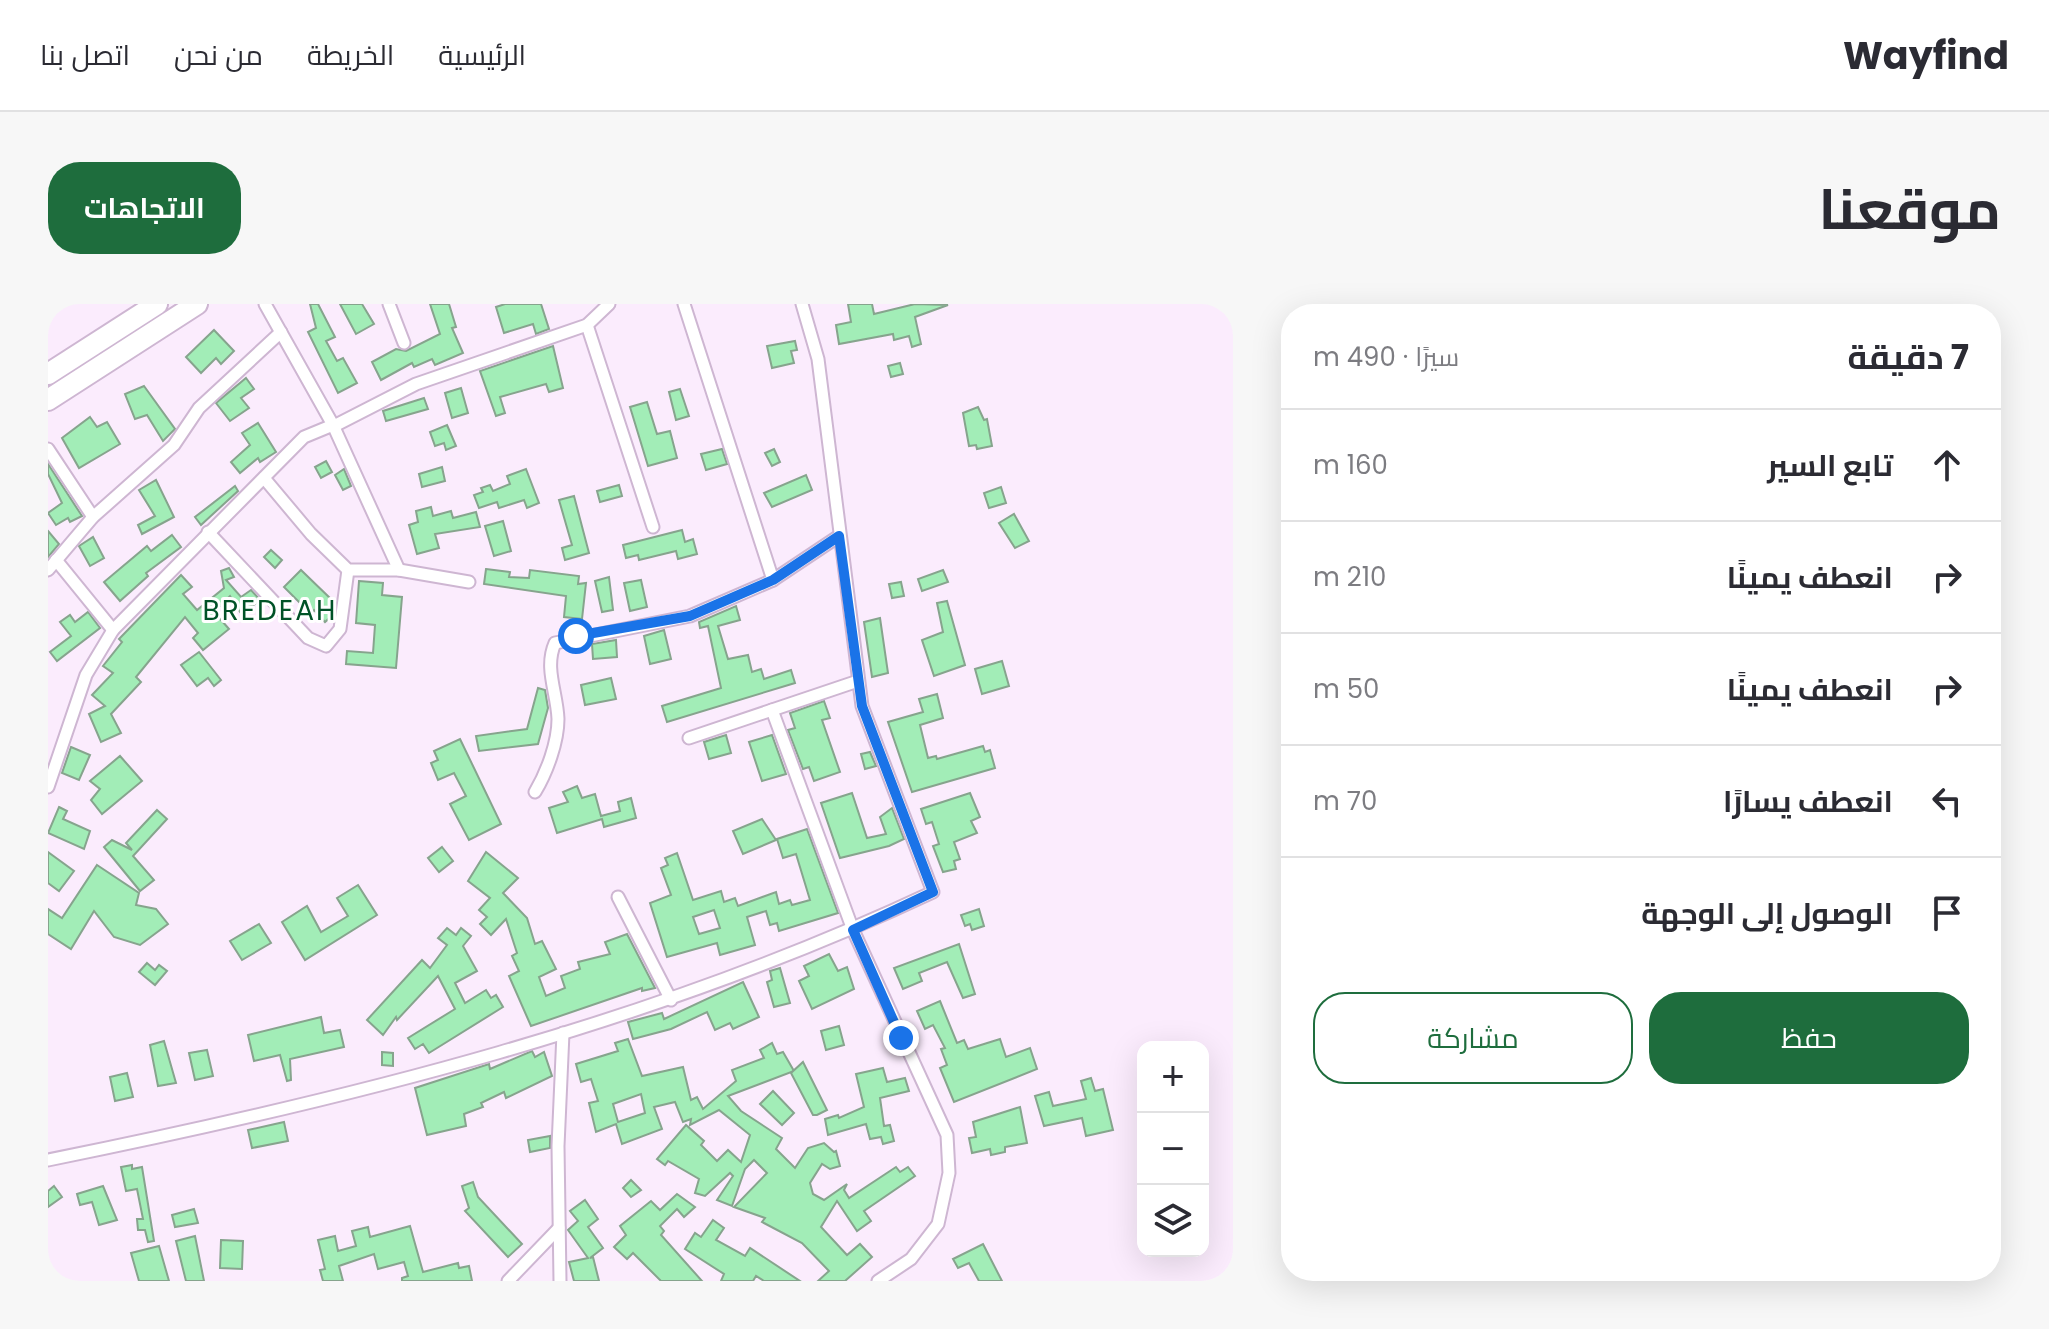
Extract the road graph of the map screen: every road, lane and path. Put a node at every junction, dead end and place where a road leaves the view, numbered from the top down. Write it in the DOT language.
graph roads {
  1 [pos="157,304"];
  2 [pos="197,304"];
  3 [pos="265,304"];
  4 [pos="389,304"];
  5 [pos="609,304"];
  6 [pos="684,304"];
  7 [pos="802,304"];
  8 [pos="587,325"];
  9 [pos="281,332"];
  10 [pos="404,343"];
  11 [pos="48,374"];
  12 [pos="48,400"];
  13 [pos="333,426"];
  14 [pos="48,449"];
  15 [pos="264,478"];
  16 [pos="93,517"];
  17 [pos="653,527"];
  18 [pos="208,532"];
  19 [pos="839,536"];
  20 [pos="56,560"];
  21 [pos="48,570"];
  22 [pos="348,570"];
  23 [pos="399,570"];
  24 [pos="773,580"];
  25 [pos="469,582"];
  26 [pos="113,630"];
  27 [pos="858,681"];
  28 [pos="772,710"];
  29 [pos="689,738"];
  30 [pos="48,787"];
  31 [pos="535,792"];
  32 [pos="618,897"];
  33 [pos="853,930"];
  34 [pos="671,1000"];
  35 [pos="563,1033"];
  36 [pos="48,1160"];
  37 [pos="559,1228"];
  38 [pos="508,1281"];
  39 [pos="560,1281"];
  40 [pos="878,1281"];
  1 -- 11 [label="highway"];
  2 -- 12 [label="highway"];
  3 -- 9 [label="street"];
  4 -- 10 [label="street"];
  5 -- 8 [label="street"];
  6 -- 24 [label="street"];
  7 -- 19 [label="street"];
  8 -- 13 [label="street"];
  8 -- 17 [label="street"];
  9 -- 13 [label="street"];
  9 -- 16 [label="street"];
  13 -- 15 [label="street"];
  13 -- 23 [label="street"];
  14 -- 16 [label="street"];
  15 -- 18 [label="street"];
  15 -- 22 [label="street"];
  16 -- 20 [label="street"];
  18 -- 22 [label="street"];
  18 -- 26 [label="street"];
  19 -- 24 [label="street"];
  19 -- 27 [label="street"];
  20 -- 21 [label="street"];
  20 -- 26 [label="street"];
  22 -- 23 [label="street"];
  23 -- 25 [label="street"];
  24 -- 31 [label="street"];
  26 -- 30 [label="street"];
  27 -- 28 [label="street"];
  27 -- 33 [label="street"];
  28 -- 29 [label="street"];
  28 -- 33 [label="street"];
  32 -- 34 [label="street"];
  33 -- 34 [label="street"];
  33 -- 40 [label="street"];
  34 -- 35 [label="street"];
  35 -- 36 [label="street"];
  35 -- 37 [label="street"];
  37 -- 38 [label="street"];
  37 -- 39 [label="street"];
}
